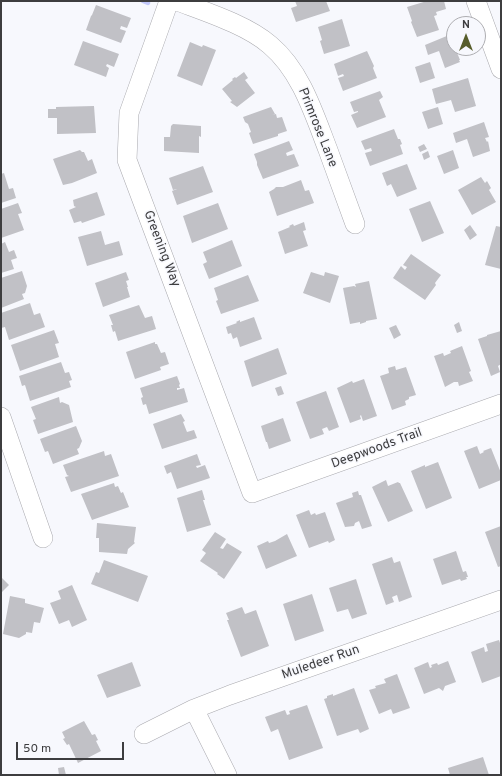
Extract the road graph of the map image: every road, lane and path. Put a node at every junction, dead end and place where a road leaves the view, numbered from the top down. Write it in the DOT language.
graph roads {
  1 [pos="169,1"];
  2 [pos="177,1"];
  3 [pos="476,1"];
  4 [pos="501,69"];
  5 [pos="355,224"];
  6 [pos="501,404"];
  7 [pos="1,417"];
  8 [pos="252,493"];
  9 [pos="43,538"];
  10 [pos="501,600"];
  11 [pos="194,709"];
  12 [pos="144,734"];
  13 [pos="227,775"];
  1 -- 8 [label="street, Greening Way"];
  2 -- 5 [label="street, Primrose Lane"];
  3 -- 4 [label="street"];
  6 -- 8 [label="street, Deepwoods Trail"];
  7 -- 9 [label="street"];
  10 -- 11 [label="street, Muledeer Run"];
  11 -- 12 [label="street, Muledeer Run"];
  11 -- 13 [label="street"];
}
